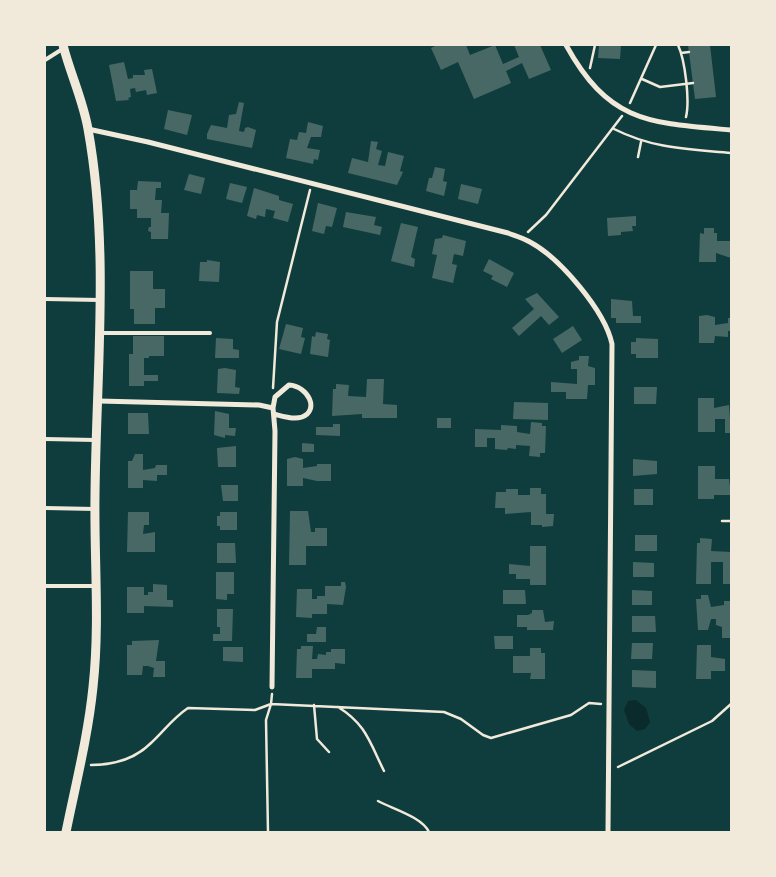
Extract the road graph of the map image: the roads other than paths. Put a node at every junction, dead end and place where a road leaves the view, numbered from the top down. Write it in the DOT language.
graph roads {
  1 [pos="566,45"];
  2 [pos="64,46"];
  3 [pos="45,60"];
  4 [pos="88,129"];
  5 [pos="731,130"];
  6 [pos="45,299"];
  7 [pos="100,300"];
  8 [pos="99,332"];
  9 [pos="210,333"];
  10 [pos="99,401"];
  11 [pos="273,411"];
  12 [pos="45,439"];
  13 [pos="97,440"];
  14 [pos="45,508"];
  15 [pos="95,509"];
  16 [pos="45,586"];
  17 [pos="97,586"];
  18 [pos="272,687"];
  19 [pos="66,832"];
  20 [pos="608,832"];
  1 -- 5 [label="street"];
  2 -- 3 [label="lane"];
  2 -- 4 [label="street"];
  4 -- 7 [label="street"];
  4 -- 20 [label="street"];
  6 -- 7 [label="lane"];
  7 -- 8 [label="street"];
  8 -- 9 [label="lane"];
  8 -- 10 [label="street"];
  10 -- 11 [label="street"];
  10 -- 13 [label="street"];
  11 -- 11 [label="street"];
  11 -- 18 [label="street"];
  12 -- 13 [label="lane"];
  13 -- 15 [label="street"];
  14 -- 15 [label="lane"];
  15 -- 17 [label="street"];
  16 -- 17 [label="lane"];
  17 -- 19 [label="street"];
}
